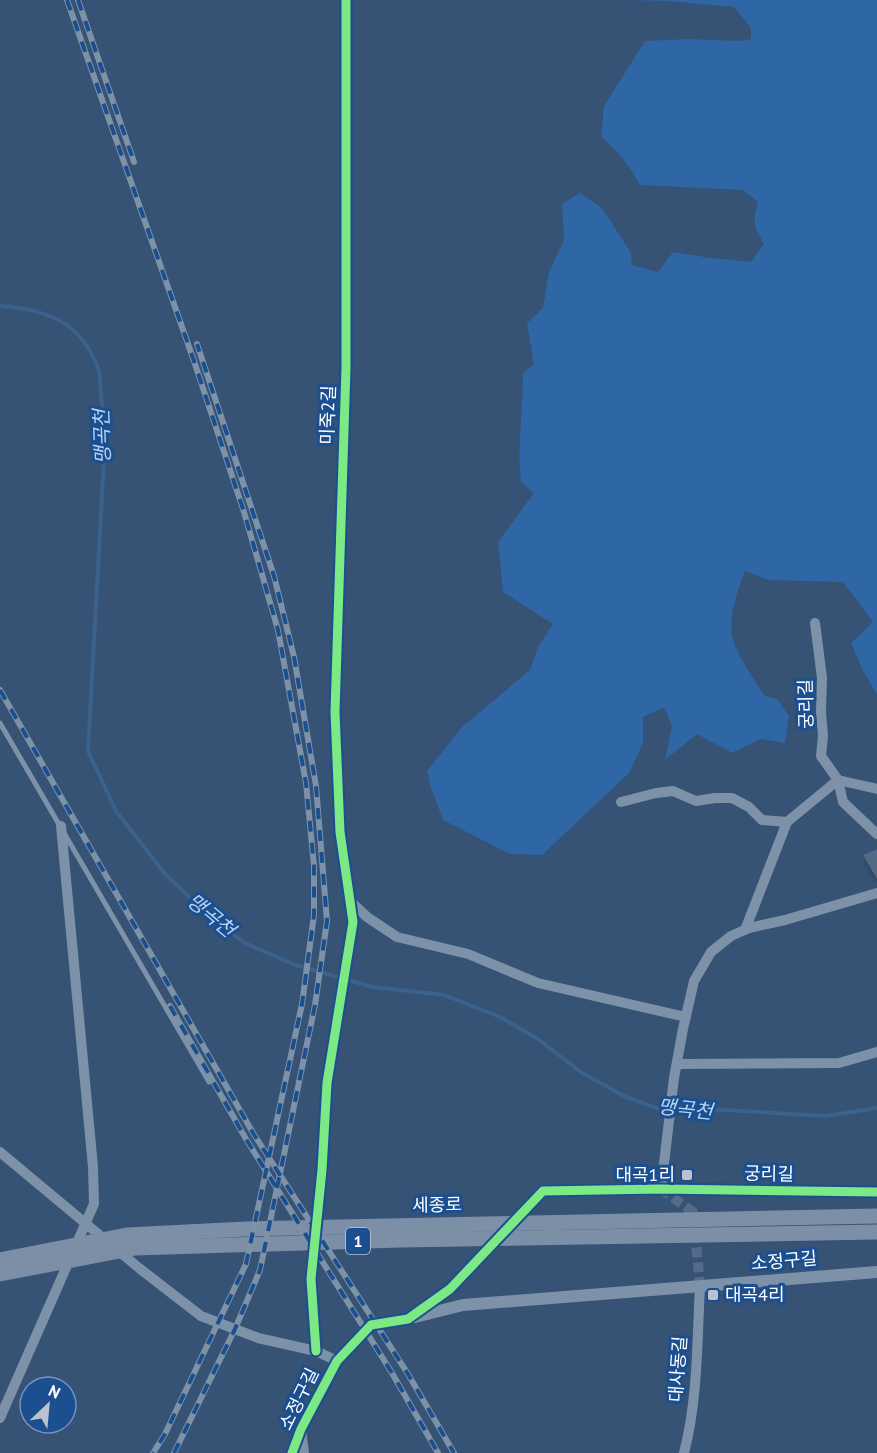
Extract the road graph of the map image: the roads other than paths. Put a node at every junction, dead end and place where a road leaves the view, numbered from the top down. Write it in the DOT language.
graph roads {
  1 [pos="346,0"];
  2 [pos="815,622"];
  3 [pos="0,723"];
  4 [pos="838,780"];
  5 [pos="877,789"];
  6 [pos="621,802"];
  7 [pos="786,822"];
  8 [pos="61,826"];
  9 [pos="877,834"];
  10 [pos="877,893"];
  11 [pos="350,901"];
  12 [pos="745,930"];
  13 [pos="686,1017"];
  14 [pos="877,1052"];
  15 [pos="677,1064"];
  16 [pos="209,1082"];
  17 [pos="0,1152"];
  18 [pos="661,1189"];
  19 [pos="877,1192"];
  20 [pos="877,1216"];
  21 [pos="86,1224"];
  22 [pos="877,1232"];
  23 [pos="0,1260"];
  24 [pos="877,1272"];
  25 [pos="0,1274"];
  26 [pos="700,1286"];
  27 [pos="408,1319"];
  28 [pos="316,1351"];
  29 [pos="337,1361"];
  30 [pos="0,1418"];
  31 [pos="301,1429"];
  32 [pos="292,1453"];
  33 [pos="304,1453"];
  34 [pos="684,1453"];
  1 -- 11 [label="street, 미죽2길"];
  2 -- 4 [label="street, 궁리길"];
  3 -- 8 [label="lane"];
  4 -- 5 [label="street"];
  4 -- 7 [label="street"];
  4 -- 9 [label="street, 궁리길"];
  6 -- 7 [label="street"];
  7 -- 12 [label="street"];
  8 -- 16 [label="lane"];
  8 -- 21 [label="street"];
  10 -- 12 [label="street"];
  11 -- 13 [label="street"];
  11 -- 28 [label="street, 미죽2길"];
  12 -- 13 [label="street"];
  13 -- 15 [label="street"];
  14 -- 15 [label="street"];
  15 -- 18 [label="street"];
  17 -- 21 [label="street, 소정구길"];
  18 -- 19 [label="street, 궁리길"];
  18 -- 27 [label="street"];
  20 -- 23 [label="main road, 세종로 / 1"];
  21 -- 28 [label="street, 소정구길"];
  21 -- 30 [label="street"];
  22 -- 25 [label="main road, 세종로 / 1"];
  24 -- 26 [label="street, 소정구길"];
  26 -- 27 [label="street, 소정구길"];
  26 -- 34 [label="street, 대사동길"];
  27 -- 29 [label="street, 소정구길"];
  28 -- 29 [label="street, 소정구길"];
  29 -- 31 [label="street, 소정구길"];
  31 -- 32 [label="street, 소정구길"];
  31 -- 33 [label="street"];
}
